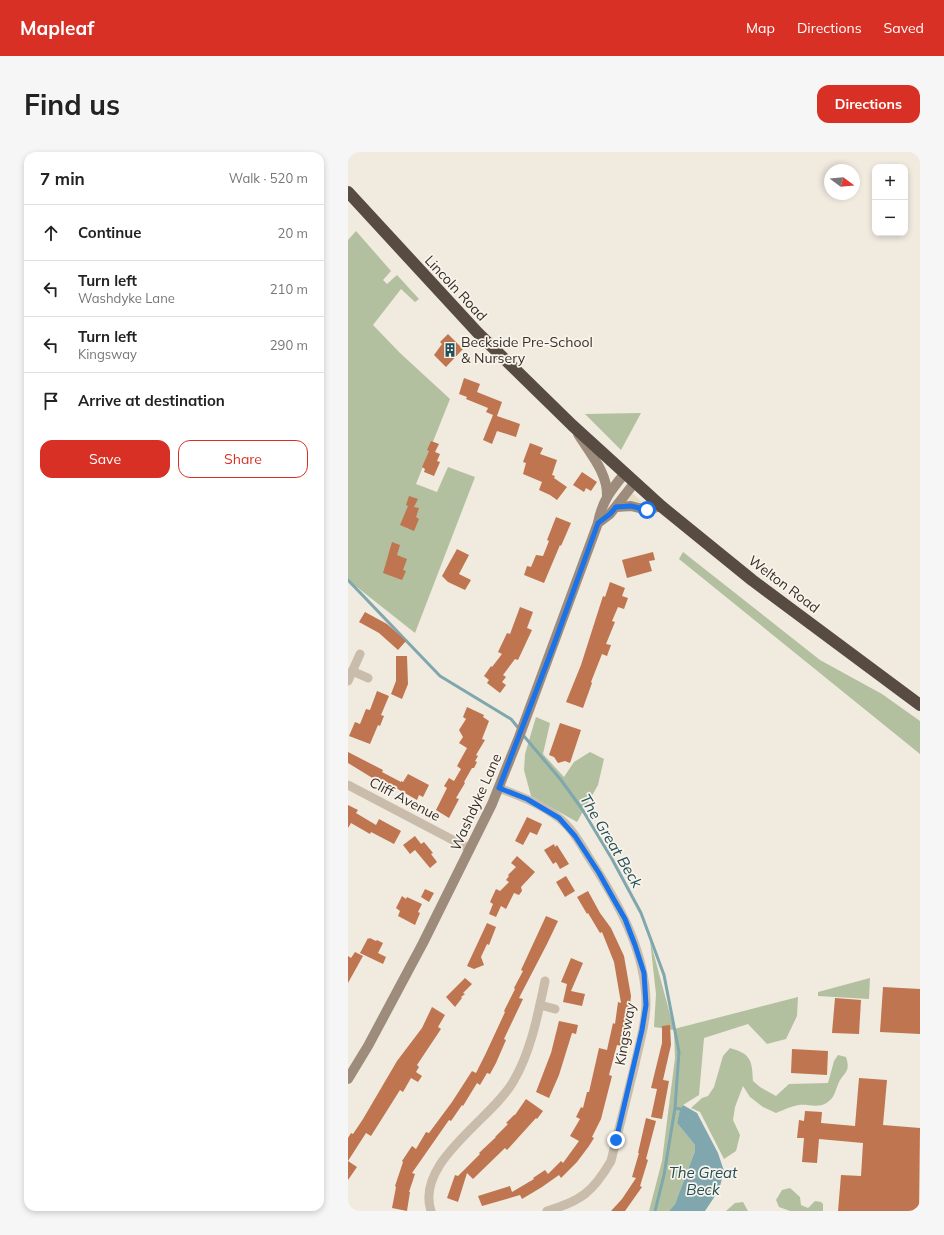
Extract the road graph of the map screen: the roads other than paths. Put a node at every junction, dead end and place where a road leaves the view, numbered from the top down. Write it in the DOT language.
graph roads {
  1 [pos="348,192"];
  2 [pos="572,425"];
  3 [pos="625,473"];
  4 [pos="634,482"];
  5 [pos="607,496"];
  6 [pos="661,506"];
  7 [pos="616,507"];
  8 [pos="598,523"];
  9 [pos="360,654"];
  10 [pos="352,672"];
  11 [pos="368,678"];
  12 [pos="348,681"];
  13 [pos="919,701"];
  14 [pos="348,784"];
  15 [pos="499,788"];
  16 [pos="470,849"];
  17 [pos="545,980"];
  18 [pos="540,1005"];
  19 [pos="555,1009"];
  20 [pos="348,1079"];
  21 [pos="431,1211"];
  22 [pos="547,1211"];
  1 -- 2 [label="highway, Lincoln Road"];
  2 -- 3 [label="highway, Lincoln Road"];
  2 -- 5 [label="street"];
  3 -- 4 [label="highway, Lincoln Road"];
  3 -- 5 [label="street, Washdyke Lane"];
  4 -- 6 [label="highway, Welton Road"];
  4 -- 7 [label="street, Washdyke Lane"];
  5 -- 8 [label="street, Washdyke Lane"];
  6 -- 7 [label="street"];
  6 -- 13 [label="highway, Welton Road"];
  7 -- 8 [label="street, Washdyke Lane"];
  8 -- 15 [label="street, Washdyke Lane"];
  9 -- 10 [label="street"];
  10 -- 11 [label="street"];
  10 -- 12 [label="street"];
  14 -- 16 [label="street, Cliff Avenue"];
  15 -- 16 [label="street, Washdyke Lane"];
  15 -- 22 [label="street, Kingsway"];
  16 -- 20 [label="street, Washdyke Lane"];
  17 -- 18 [label="street"];
  18 -- 19 [label="street"];
  18 -- 21 [label="street"];
}
